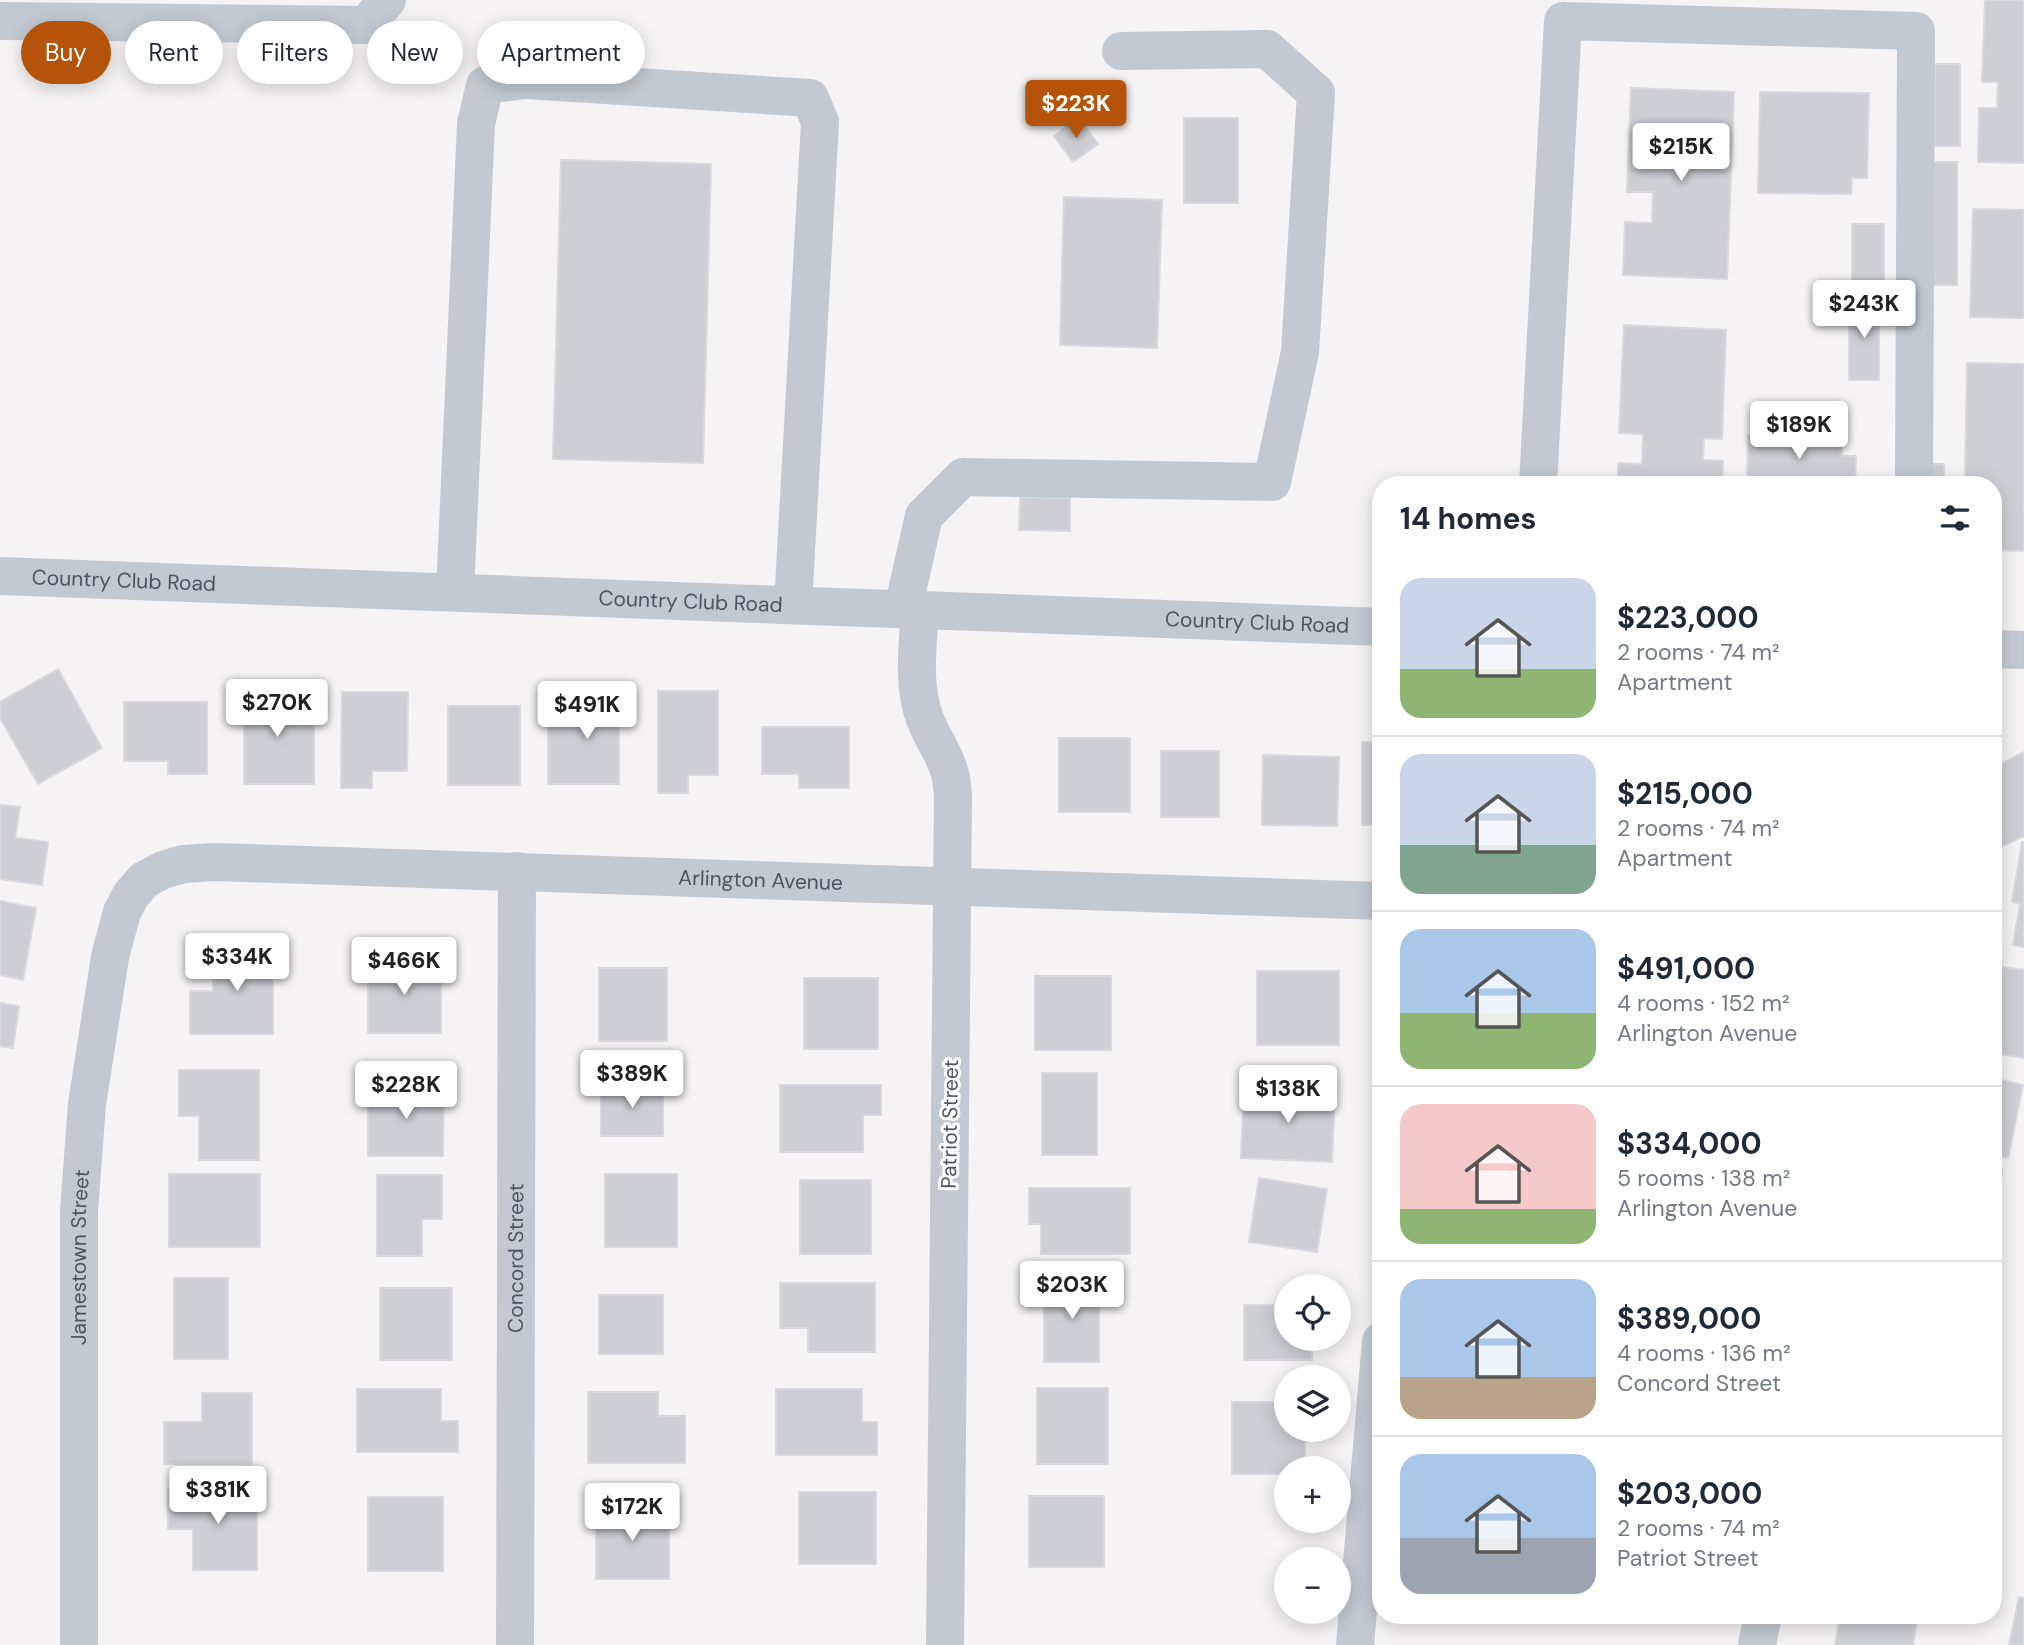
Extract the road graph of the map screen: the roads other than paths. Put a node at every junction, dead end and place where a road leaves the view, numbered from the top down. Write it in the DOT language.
graph roads {
  1 [pos="387,0"];
  2 [pos="0,21"];
  3 [pos="1121,51"];
  4 [pos="1538,476"];
  5 [pos="1914,476"];
  6 [pos="0,576"];
  7 [pos="455,592"];
  8 [pos="793,605"];
  9 [pos="911,609"];
  10 [pos="1372,626"];
  11 [pos="2002,649"];
  12 [pos="2024,650"];
  13 [pos="517,871"];
  14 [pos="144,880"];
  15 [pos="953,886"];
  16 [pos="1372,901"];
  17 [pos="1372,1446"];
  18 [pos="1761,1624"];
  19 [pos="79,1645"];
  20 [pos="515,1645"];
  21 [pos="946,1645"];
  22 [pos="1355,1645"];
  23 [pos="1757,1645"];
  1 -- 2 [label="street"];
  3 -- 9 [label="street, Patriot Street"];
  4 -- 5 [label="street"];
  6 -- 7 [label="street, Country Club Road"];
  7 -- 8 [label="street, Country Club Road"];
  7 -- 8 [label="street"];
  8 -- 9 [label="street, Country Club Road"];
  9 -- 10 [label="street, Country Club Road"];
  9 -- 15 [label="street, Patriot Street"];
  11 -- 12 [label="street"];
  13 -- 14 [label="street, Arlington Avenue"];
  13 -- 15 [label="street, Arlington Avenue"];
  13 -- 20 [label="street, Concord Street"];
  14 -- 19 [label="street, Jamestown Street"];
  15 -- 16 [label="street, Arlington Avenue"];
  15 -- 21 [label="street, Patriot Street"];
  17 -- 22 [label="street"];
  18 -- 23 [label="street"];
}
